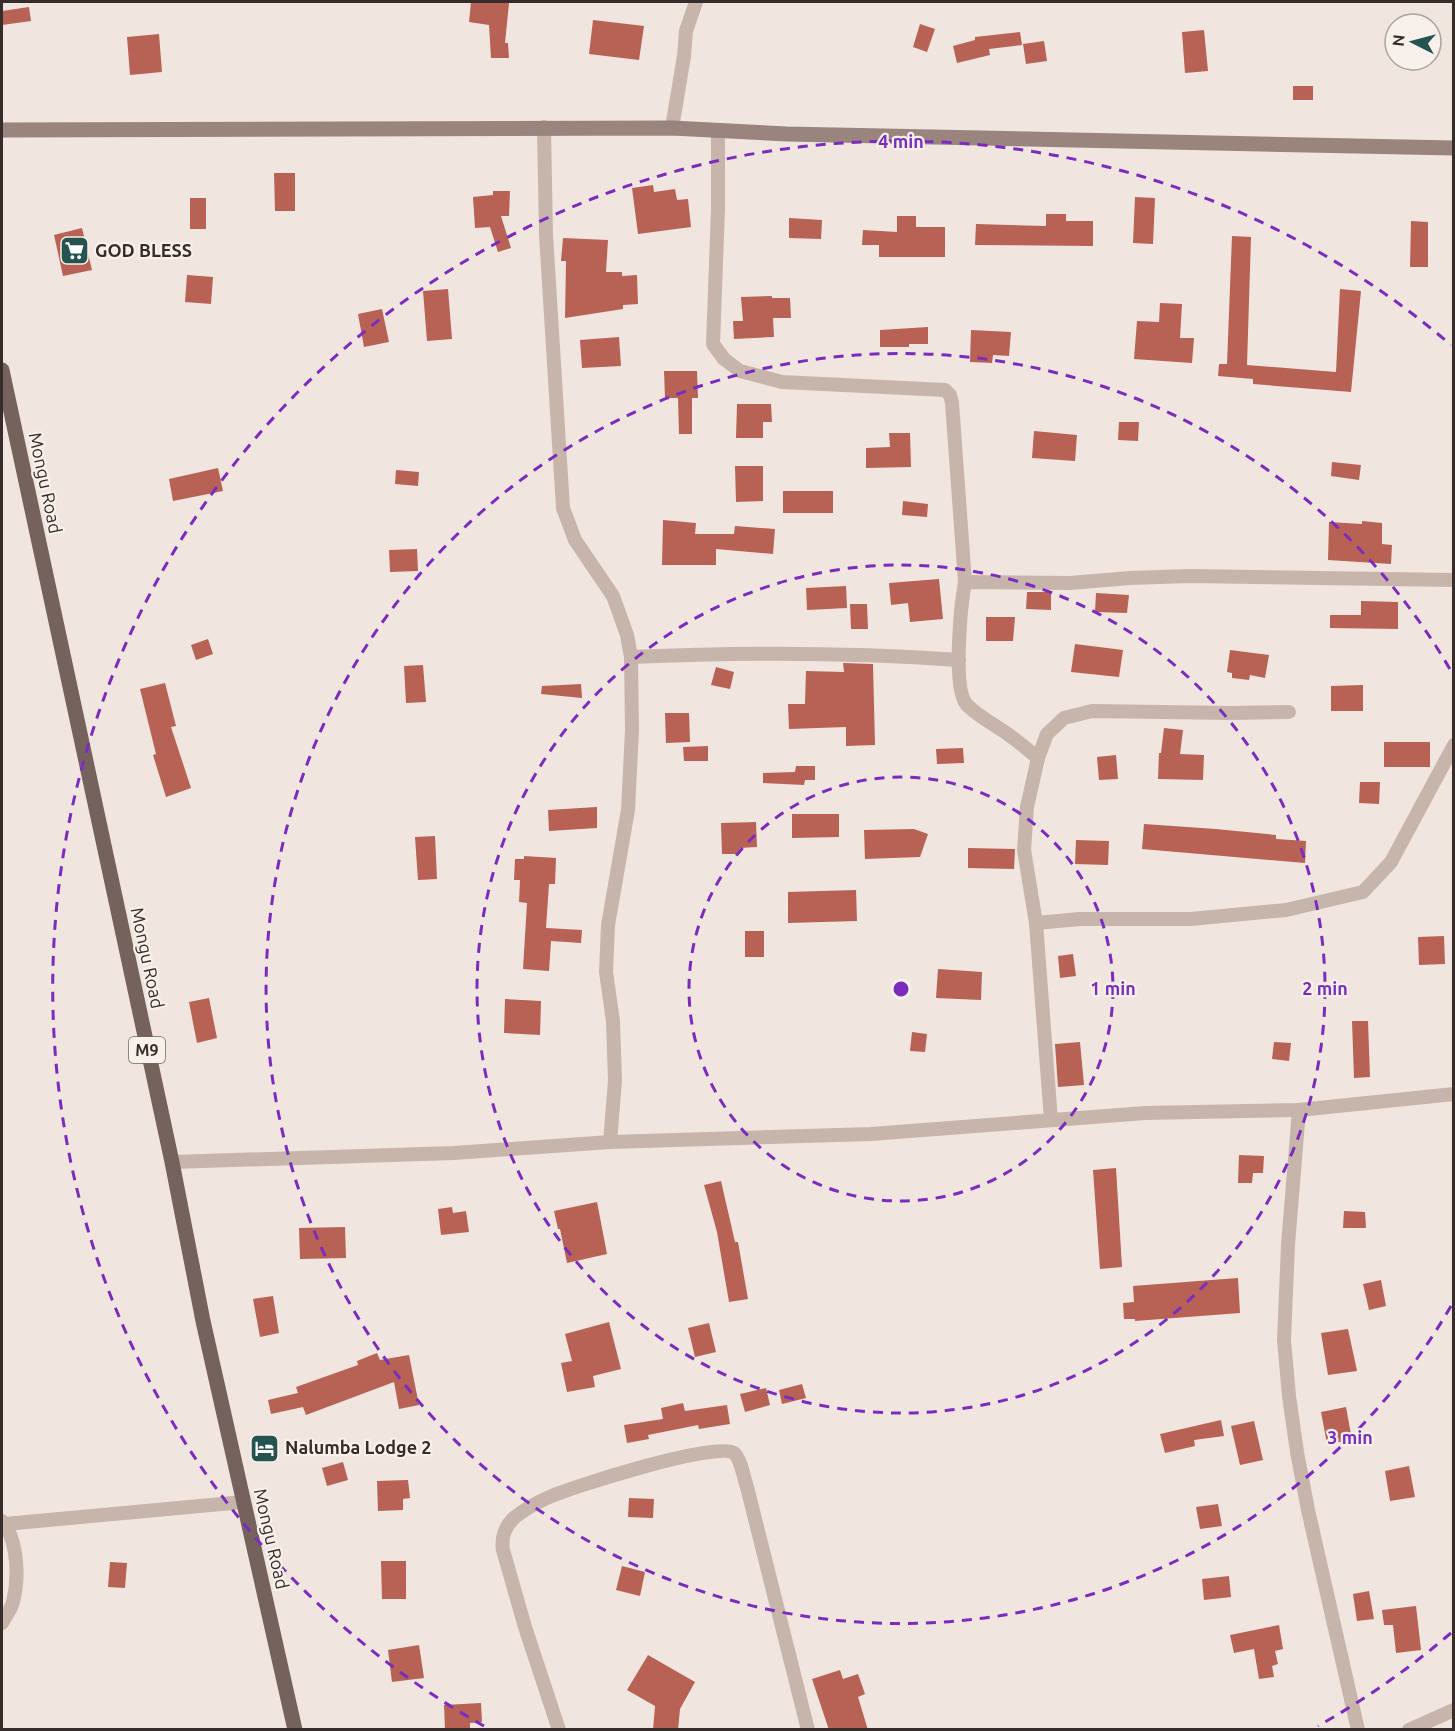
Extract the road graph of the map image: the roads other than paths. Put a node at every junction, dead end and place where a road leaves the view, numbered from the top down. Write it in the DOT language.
graph roads {
  1 [pos="696,2"];
  2 [pos="544,127"];
  3 [pos="672,128"];
  4 [pos="2,130"];
  5 [pos="717,130"];
  6 [pos="1454,148"];
  7 [pos="2,370"];
  8 [pos="1454,580"];
  9 [pos="965,582"];
  10 [pos="631,657"];
  11 [pos="959,660"];
  12 [pos="1289,712"];
  13 [pos="1454,746"];
  14 [pos="1038,758"];
  15 [pos="1036,923"];
  16 [pos="1454,1094"];
  17 [pos="1299,1110"];
  18 [pos="1051,1120"];
  19 [pos="610,1142"];
  20 [pos="172,1162"];
  21 [pos="243,1502"];
  22 [pos="3,1523"];
  23 [pos="2,1623"];
  24 [pos="1454,1710"];
  25 [pos="806,1723"];
  26 [pos="295,1730"];
  27 [pos="559,1730"];
  28 [pos="798,1730"];
  29 [pos="1359,1730"];
  30 [pos="1409,1730"];
  1 -- 3 [label="street"];
  2 -- 3 [label="main road"];
  2 -- 4 [label="main road"];
  2 -- 10 [label="street"];
  3 -- 5 [label="main road"];
  5 -- 6 [label="main road"];
  5 -- 9 [label="street"];
  7 -- 20 [label="main road, Mongu Road / M9"];
  8 -- 9 [label="street"];
  9 -- 11 [label="street"];
  10 -- 11 [label="street"];
  10 -- 19 [label="street"];
  11 -- 14 [label="street"];
  12 -- 14 [label="street"];
  13 -- 15 [label="street"];
  14 -- 15 [label="street"];
  15 -- 18 [label="street"];
  16 -- 17 [label="street"];
  17 -- 18 [label="street"];
  17 -- 29 [label="street"];
  18 -- 19 [label="street"];
  19 -- 20 [label="street"];
  20 -- 21 [label="main road, Mongu Road / M9"];
  21 -- 22 [label="street"];
  21 -- 26 [label="main road, Mongu Road / M9"];
  22 -- 23 [label="street"];
  24 -- 30 [label="street"];
  25 -- 27 [label="street"];
  25 -- 28 [label="street"];
}
